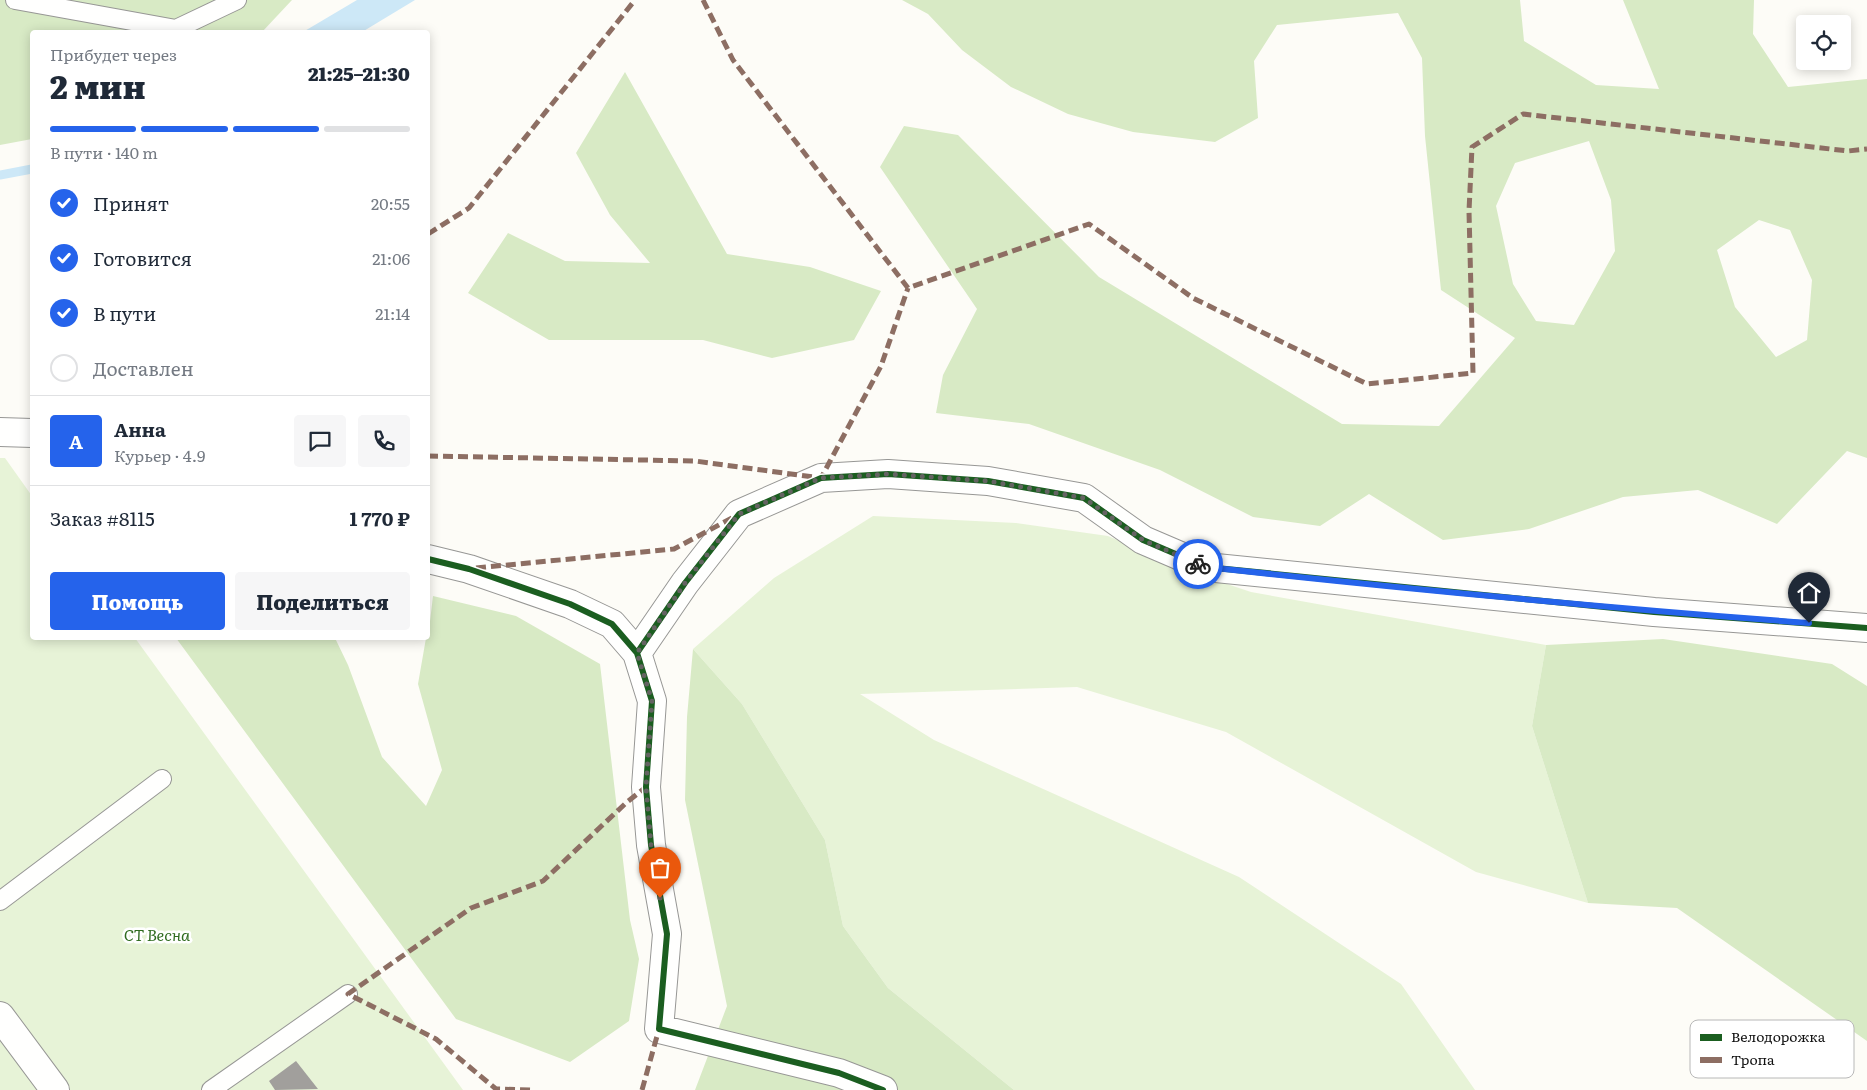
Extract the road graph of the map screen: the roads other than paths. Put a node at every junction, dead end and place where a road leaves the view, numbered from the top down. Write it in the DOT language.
graph roads {
  1 [pos="15,0"];
  2 [pos="237,0"];
  3 [pos="0,432"];
  4 [pos="30,433"];
  5 [pos="430,559"];
  6 [pos="1867,628"];
  7 [pos="637,653"];
  8 [pos="162,779"];
  9 [pos="0,901"];
  10 [pos="348,994"];
  11 [pos="0,1016"];
  12 [pos="55,1090"];
  13 [pos="211,1090"];
  14 [pos="883,1090"];
  1 -- 2 [label="lane"];
  3 -- 4 [label="street"];
  5 -- 7 [label="street"];
  6 -- 7 [label="street"];
  7 -- 14 [label="street"];
  8 -- 9 [label="lane"];
  10 -- 13 [label="lane"];
  11 -- 12 [label="street"];
}
